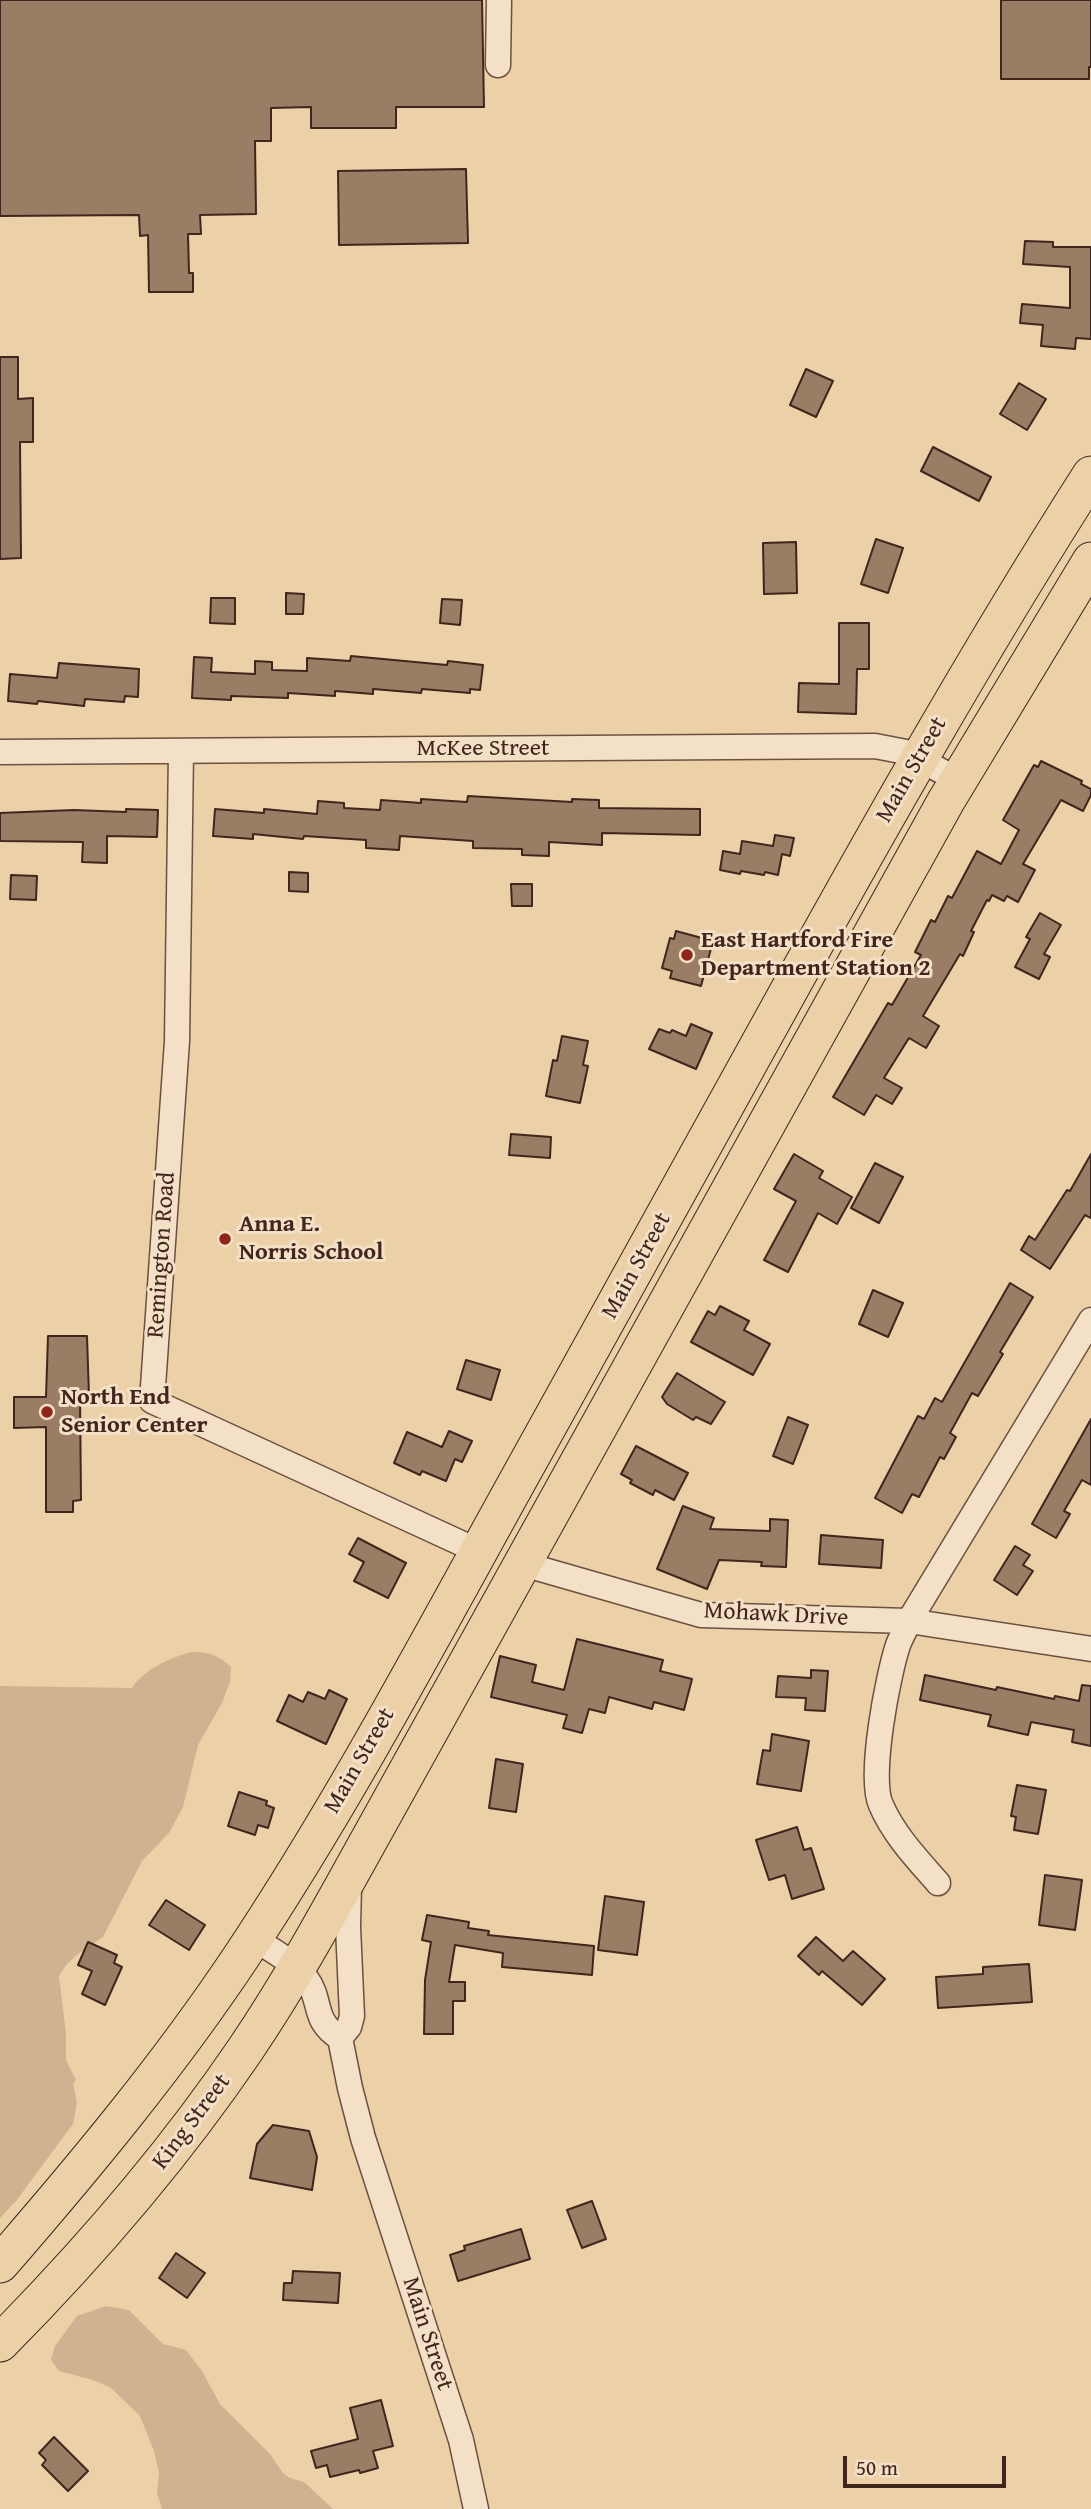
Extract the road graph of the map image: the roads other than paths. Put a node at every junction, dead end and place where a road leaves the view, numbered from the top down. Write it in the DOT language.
graph roads {
  1 [pos="499,0"];
  2 [pos="498,65"];
  3 [pos="1091,475"];
  4 [pos="1091,561"];
  5 [pos="181,751"];
  6 [pos="0,752"];
  7 [pos="918,758"];
  8 [pos="958,780"];
  9 [pos="793,984"];
  10 [pos="832,1005"];
  11 [pos="1091,1320"];
  12 [pos="478,1551"];
  13 [pos="523,1564"];
  14 [pos="909,1620"];
  15 [pos="1091,1649"];
  16 [pos="349,1876"];
  17 [pos="938,1883"];
  18 [pos="253,1938"];
  19 [pos="297,1969"];
  20 [pos="340,2038"];
  21 [pos="0,2264"];
  22 [pos="0,2343"];
  23 [pos="476,2509"];
  1 -- 2 [label="street"];
  3 -- 7 [label="highway, Main Street"];
  4 -- 8 [label="highway, Main Street"];
  5 -- 6 [label="street, McKee Street"];
  5 -- 7 [label="street, McKee Street"];
  5 -- 12 [label="street, Remington Road"];
  7 -- 8 [label="street, McKee Street"];
  7 -- 9 [label="highway, Main Street"];
  8 -- 10 [label="highway, Main Street"];
  9 -- 10 [label="highway"];
  9 -- 12 [label="highway, Main Street"];
  10 -- 13 [label="highway, Main Street"];
  11 -- 14 [label="street"];
  12 -- 18 [label="highway, Main Street"];
  13 -- 14 [label="street, Mohawk Drive"];
  13 -- 16 [label="highway, Main Street"];
  14 -- 15 [label="street, Mohawk Drive"];
  14 -- 17 [label="street"];
  16 -- 19 [label="highway, King Street"];
  16 -- 20 [label="street, Main Street"];
  18 -- 19 [label="street, Main Street"];
  18 -- 21 [label="highway"];
  19 -- 20 [label="street, Main Street"];
  19 -- 22 [label="highway, King Street"];
  20 -- 23 [label="street, Main Street"];
}
